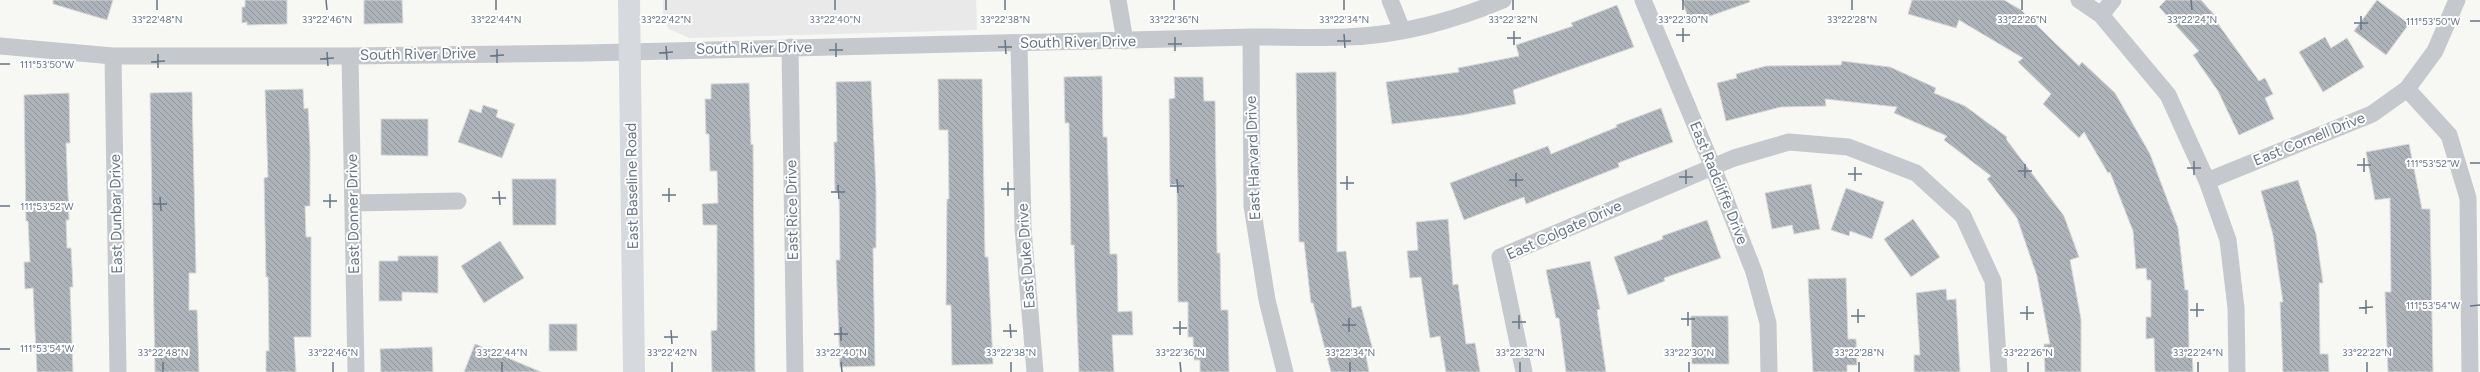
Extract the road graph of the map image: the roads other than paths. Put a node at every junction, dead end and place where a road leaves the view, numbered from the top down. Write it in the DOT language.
graph roads {
  1 [pos="629,0"];
  2 [pos="1118,0"];
  3 [pos="1390,0"];
  4 [pos="1503,0"];
  5 [pos="1643,0"];
  6 [pos="2079,0"];
  7 [pos="2113,0"];
  8 [pos="2457,0"];
  9 [pos="2101,16"];
  10 [pos="1402,30"];
  11 [pos="1251,37"];
  12 [pos="1125,41"];
  13 [pos="1020,43"];
  14 [pos="0,46"];
  15 [pos="790,47"];
  16 [pos="630,51"];
  17 [pos="113,56"];
  18 [pos="350,56"];
  19 [pos="2407,89"];
  20 [pos="1712,165"];
  21 [pos="2207,181"];
  22 [pos="458,201"];
  23 [pos="353,203"];
  24 [pos="118,372"];
  25 [pos="356,372"];
  26 [pos="634,372"];
  27 [pos="795,372"];
  28 [pos="1035,372"];
  29 [pos="1285,372"];
  30 [pos="1524,372"];
  31 [pos="1769,372"];
  32 [pos="1999,372"];
  33 [pos="2237,372"];
  34 [pos="2470,372"];
  1 -- 16 [label="main road, East Baseline Road"];
  2 -- 12 [label="street"];
  3 -- 10 [label="street"];
  4 -- 10 [label="street, South River Drive"];
  5 -- 20 [label="street, East Radcliffe Drive"];
  6 -- 9 [label="street"];
  7 -- 9 [label="street"];
  8 -- 19 [label="street, East Cornell Drive"];
  9 -- 21 [label="street"];
  10 -- 11 [label="street, South River Drive"];
  11 -- 12 [label="street, South River Drive"];
  11 -- 29 [label="street, East Harvard Drive"];
  12 -- 13 [label="street, South River Drive"];
  13 -- 15 [label="street, South River Drive"];
  13 -- 28 [label="street, East Duke Drive"];
  14 -- 17 [label="street, South River Drive"];
  15 -- 16 [label="street, South River Drive"];
  15 -- 27 [label="street, East Rice Drive"];
  16 -- 18 [label="street, South River Drive"];
  16 -- 26 [label="main road, East Baseline Road"];
  17 -- 18 [label="street, South River Drive"];
  17 -- 24 [label="street, East Dunbar Drive"];
  18 -- 23 [label="street, East Donner Drive"];
  19 -- 21 [label="street, East Cornell Drive"];
  19 -- 34 [label="street"];
  20 -- 30 [label="street, East Colgate Drive"];
  20 -- 31 [label="street, East Radcliffe Drive"];
  20 -- 32 [label="street"];
  21 -- 33 [label="street"];
  22 -- 23 [label="street"];
  23 -- 25 [label="street, East Donner Drive"];
}
